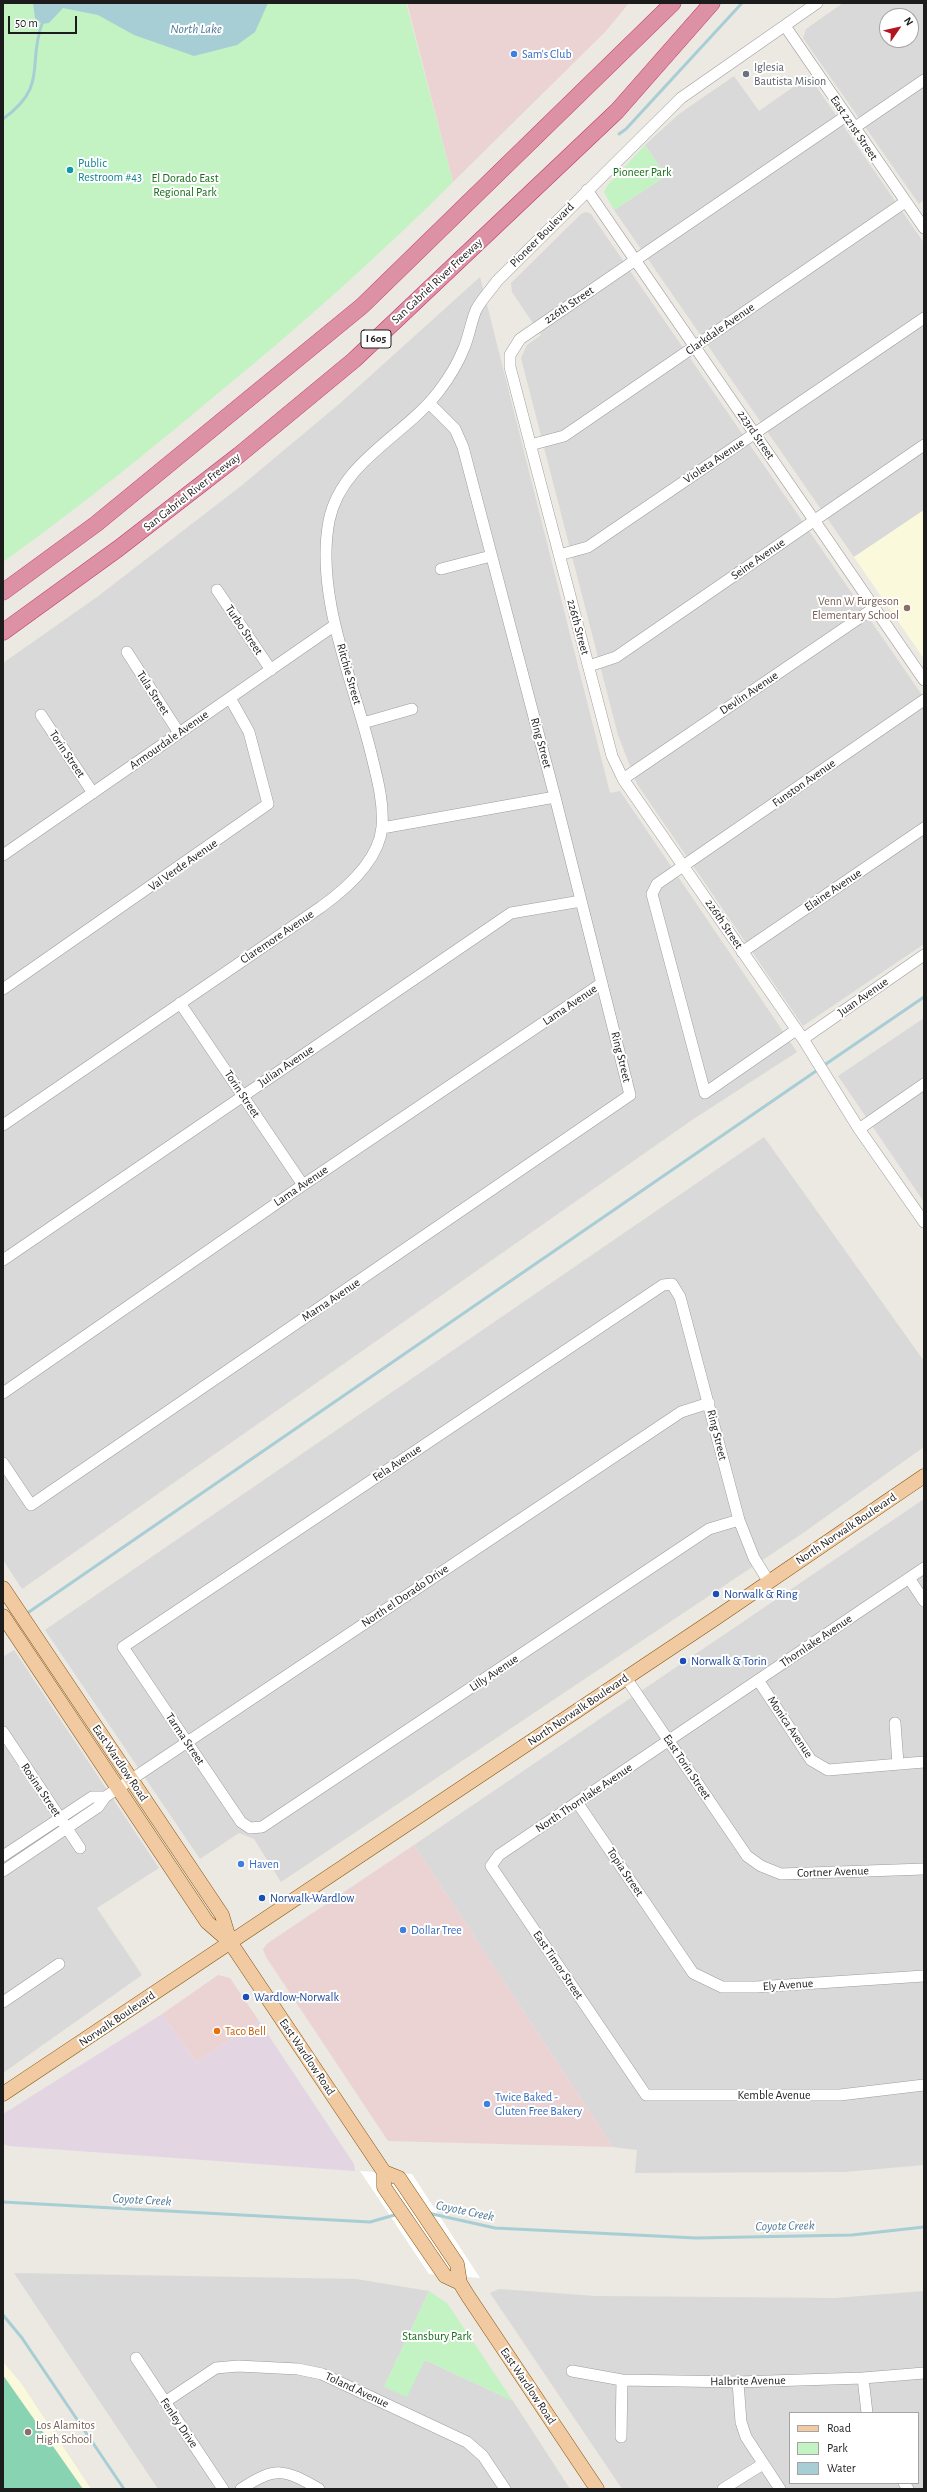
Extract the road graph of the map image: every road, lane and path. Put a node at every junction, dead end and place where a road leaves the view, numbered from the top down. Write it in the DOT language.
graph roads {
  1 [pos="673,3"];
  2 [pos="712,3"];
  3 [pos="817,3"];
  4 [pos="785,26"];
  5 [pos="924,80"];
  6 [pos="846,116"];
  7 [pos="854,128"];
  8 [pos="587,190"];
  9 [pos="905,202"];
  10 [pos="922,221"];
  11 [pos="635,260"];
  12 [pos="924,318"];
  13 [pos="695,346"];
  14 [pos="429,403"];
  15 [pos="755,433"];
  16 [pos="530,445"];
  17 [pos="924,445"];
  18 [pos="329,520"];
  19 [pos="814,520"];
  20 [pos="559,555"];
  21 [pos="491,556"];
  22 [pos="441,569"];
  23 [pos="217,590"];
  24 [pos="3,592"];
  25 [pos="874,608"];
  26 [pos="335,624"];
  27 [pos="3,632"];
  28 [pos="127,652"];
  29 [pos="589,666"];
  30 [pos="271,670"];
  31 [pos="924,680"];
  32 [pos="230,698"];
  33 [pos="924,700"];
  34 [pos="412,709"];
  35 [pos="41,715"];
  36 [pos="363,723"];
  37 [pos="179,733"];
  38 [pos="623,779"];
  39 [pos="93,792"];
  40 [pos="555,797"];
  41 [pos="382,828"];
  42 [pos="924,828"];
  43 [pos="3,854"];
  44 [pos="684,866"];
  45 [pos="581,901"];
  46 [pos="742,952"];
  47 [pos="924,955"];
  48 [pos="602,983"];
  49 [pos="3,989"];
  50 [pos="180,1003"];
  51 [pos="799,1035"];
  52 [pos="924,1084"];
  53 [pos="243,1095"];
  54 [pos="630,1095"];
  55 [pos="3,1125"];
  56 [pos="859,1129"];
  57 [pos="303,1185"];
  58 [pos="922,1217"];
  59 [pos="3,1260"];
  60 [pos="672,1284"];
  61 [pos="3,1393"];
  62 [pos="709,1402"];
  63 [pos="3,1463"];
  64 [pos="924,1476"];
  65 [pos="739,1520"];
  66 [pos="924,1568"];
  67 [pos="909,1578"];
  68 [pos="769,1582"];
  69 [pos="3,1588"];
  70 [pos="924,1601"];
  71 [pos="3,1616"];
  72 [pos="122,1647"];
  73 [pos="626,1678"];
  74 [pos="758,1680"];
  75 [pos="895,1723"];
  76 [pos="3,1732"];
  77 [pos="669,1741"];
  78 [pos="187,1742"];
  79 [pos="924,1762"];
  80 [pos="898,1764"];
  81 [pos="131,1779"];
  82 [pos="118,1788"];
  83 [pos="105,1797"];
  84 [pos="577,1802"];
  85 [pos="60,1818"];
  86 [pos="67,1828"];
  87 [pos="250,1828"];
  88 [pos="20,1844"];
  89 [pos="80,1848"];
  90 [pos="27,1855"];
  91 [pos="499,1855"];
  92 [pos="3,1856"];
  93 [pos="747,1856"];
  94 [pos="924,1869"];
  95 [pos="3,1870"];
  96 [pos="230,1942"];
  97 [pos="672,1942"];
  98 [pos="59,1964"];
  99 [pos="924,1976"];
  100 [pos="3,2002"];
  101 [pos="633,2076"];
  102 [pos="924,2085"];
  103 [pos="3,2094"];
  104 [pos="136,2358"];
  105 [pos="572,2371"];
  106 [pos="924,2373"];
  107 [pos="864,2378"];
  108 [pos="622,2380"];
  109 [pos="738,2382"];
  110 [pos="165,2402"];
  111 [pos="867,2412"];
  112 [pos="621,2437"];
  113 [pos="763,2464"];
  114 [pos="223,2489"];
  115 [pos="241,2489"];
  116 [pos="319,2489"];
  117 [pos="505,2489"];
  118 [pos="597,2489"];
  119 [pos="723,2489"];
  120 [pos="780,2489"];
  1 -- 24 [label="highway, I 605"];
  2 -- 27 [label="highway, San Gabriel River Freeway / I 605"];
  3 -- 4 [label="street, Pioneer Boulevard"];
  4 -- 6 [label="street, East 221st Street"];
  4 -- 8 [label="street, Pioneer Boulevard"];
  5 -- 7 [label="street"];
  6 -- 7 [label="street, East 221st Street"];
  6 -- 11 [label="street, 226th Street"];
  7 -- 9 [label="street, East 221st Street"];
  8 -- 11 [label="street, 223rd Street"];
  8 -- 14 [label="street, Pioneer Boulevard"];
  9 -- 10 [label="street, East 221st Street"];
  9 -- 13 [label="street, Clarkdale Avenue"];
  11 -- 13 [label="street, 223rd Street"];
  11 -- 16 [label="street, 226th Street"];
  12 -- 15 [label="street, Violeta Avenue"];
  13 -- 15 [label="street, 223rd Street"];
  13 -- 16 [label="street, Clarkdale Avenue"];
  14 -- 18 [label="street, Pioneer Boulevard"];
  14 -- 21 [label="street, Ring Street"];
  15 -- 19 [label="street, 223rd Street"];
  15 -- 20 [label="street, Violeta Avenue"];
  16 -- 20 [label="street, 226th Street"];
  17 -- 19 [label="street, Seine Avenue"];
  18 -- 26 [label="street, Ritchie Street"];
  19 -- 25 [label="street, 223rd Street"];
  19 -- 29 [label="street, Seine Avenue"];
  20 -- 29 [label="street, 226th Street"];
  21 -- 22 [label="street"];
  21 -- 40 [label="street, Ring Street"];
  23 -- 30 [label="street, Turbo Street"];
  25 -- 31 [label="street, 223rd Street"];
  25 -- 38 [label="street, Devlin Avenue"];
  26 -- 30 [label="street, Armourdale Avenue"];
  26 -- 36 [label="street, Ritchie Street"];
  28 -- 37 [label="street, Tula Street"];
  29 -- 38 [label="street, 226th Street"];
  30 -- 32 [label="street, Armourdale Avenue"];
  32 -- 37 [label="street, Armourdale Avenue"];
  32 -- 49 [label="street, Val Verde Avenue"];
  33 -- 44 [label="street, Funston Avenue"];
  34 -- 36 [label="street"];
  35 -- 39 [label="street, Torin Street"];
  36 -- 41 [label="street, Ritchie Street"];
  37 -- 39 [label="street, Armourdale Avenue"];
  38 -- 44 [label="street, 226th Street"];
  39 -- 43 [label="street, Armourdale Avenue"];
  40 -- 41 [label="street"];
  40 -- 45 [label="street, Ring Street"];
  41 -- 50 [label="street, Claremore Avenue"];
  42 -- 46 [label="street, Elaine Avenue"];
  44 -- 46 [label="street, 226th Street"];
  44 -- 51 [label="street, Funston Avenue"];
  45 -- 48 [label="street, Ring Street"];
  45 -- 53 [label="street, Julian Avenue"];
  46 -- 51 [label="street, 226th Street"];
  47 -- 51 [label="street, Juan Avenue"];
  48 -- 54 [label="street, Ring Street"];
  48 -- 57 [label="street, Lama Avenue"];
  50 -- 53 [label="street, Torin Street"];
  50 -- 55 [label="street, Claremore Avenue"];
  51 -- 56 [label="street, 226th Street"];
  52 -- 56 [label="street"];
  53 -- 57 [label="street, Torin Street"];
  53 -- 59 [label="street, Julian Avenue"];
  54 -- 63 [label="street, Marna Avenue"];
  56 -- 58 [label="street, 226th Street"];
  57 -- 61 [label="street, Lama Avenue"];
  60 -- 62 [label="street, Ring Street"];
  60 -- 72 [label="street, Fela Avenue"];
  62 -- 65 [label="street, Ring Street"];
  62 -- 78 [label="street, North el Dorado Drive"];
  64 -- 68 [label="main road, North Norwalk Boulevard"];
  65 -- 68 [label="street, Ring Street"];
  65 -- 87 [label="street, Lilly Avenue"];
  66 -- 67 [label="street, Thornlake Avenue"];
  67 -- 70 [label="street"];
  67 -- 74 [label="street, Thornlake Avenue"];
  68 -- 73 [label="main road, North Norwalk Boulevard"];
  69 -- 81 [label="main road, East Wardlow Road"];
  71 -- 82 [label="main road, East Wardlow Road"];
  72 -- 78 [label="street, Tarma Street"];
  73 -- 77 [label="street, East Torin Street"];
  73 -- 96 [label="main road, North Norwalk Boulevard"];
  74 -- 77 [label="street, Thornlake Avenue"];
  74 -- 80 [label="street, Monica Avenue"];
  75 -- 80 [label="street"];
  76 -- 85 [label="street, Rosina Street"];
  77 -- 84 [label="street, North Thornlake Avenue"];
  77 -- 93 [label="street, East Torin Street"];
  78 -- 81 [label="street, North el Dorado Drive"];
  78 -- 87 [label="street, Tarma Street"];
  79 -- 80 [label="street, Monica Avenue"];
  81 -- 82 [label="street, North el Dorado Drive"];
  81 -- 96 [label="main road, East Wardlow Road"];
  82 -- 83 [label="street, North el Dorado Drive"];
  82 -- 96 [label="main road, East Wardlow Road"];
  83 -- 85 [label="street, North el Dorado Drive"];
  83 -- 86 [label="street, North el Dorado Drive"];
  84 -- 91 [label="street, North Thornlake Avenue"];
  84 -- 97 [label="street, Topia Street"];
  85 -- 86 [label="street, Rosina Street"];
  85 -- 88 [label="street, North el Dorado Drive"];
  86 -- 89 [label="street, Rosina Street"];
  86 -- 90 [label="street, North el Dorado Drive"];
  88 -- 90 [label="street"];
  88 -- 92 [label="street, North el Dorado Drive"];
  90 -- 95 [label="street, North el Dorado Drive"];
  91 -- 101 [label="street, East Timor Street"];
  93 -- 94 [label="street, Cortner Avenue"];
  96 -- 103 [label="main road, Norwalk Boulevard"];
  96 -- 118 [label="main road, East Wardlow Road"];
  97 -- 99 [label="street, Ely Avenue"];
  98 -- 100 [label="street"];
  101 -- 102 [label="street, Kemble Avenue"];
  104 -- 110 [label="street, Fenley Drive"];
  105 -- 108 [label="street, Halbrite Avenue"];
  106 -- 107 [label="street, Halbrite Avenue"];
  107 -- 109 [label="street, Halbrite Avenue"];
  107 -- 111 [label="street"];
  108 -- 109 [label="street, Halbrite Avenue"];
  108 -- 112 [label="street"];
  109 -- 113 [label="street"];
  110 -- 114 [label="street, Fenley Drive"];
  110 -- 117 [label="street, Toland Avenue"];
  113 -- 119 [label="street"];
  113 -- 120 [label="street"];
  115 -- 116 [label="street"];
}
